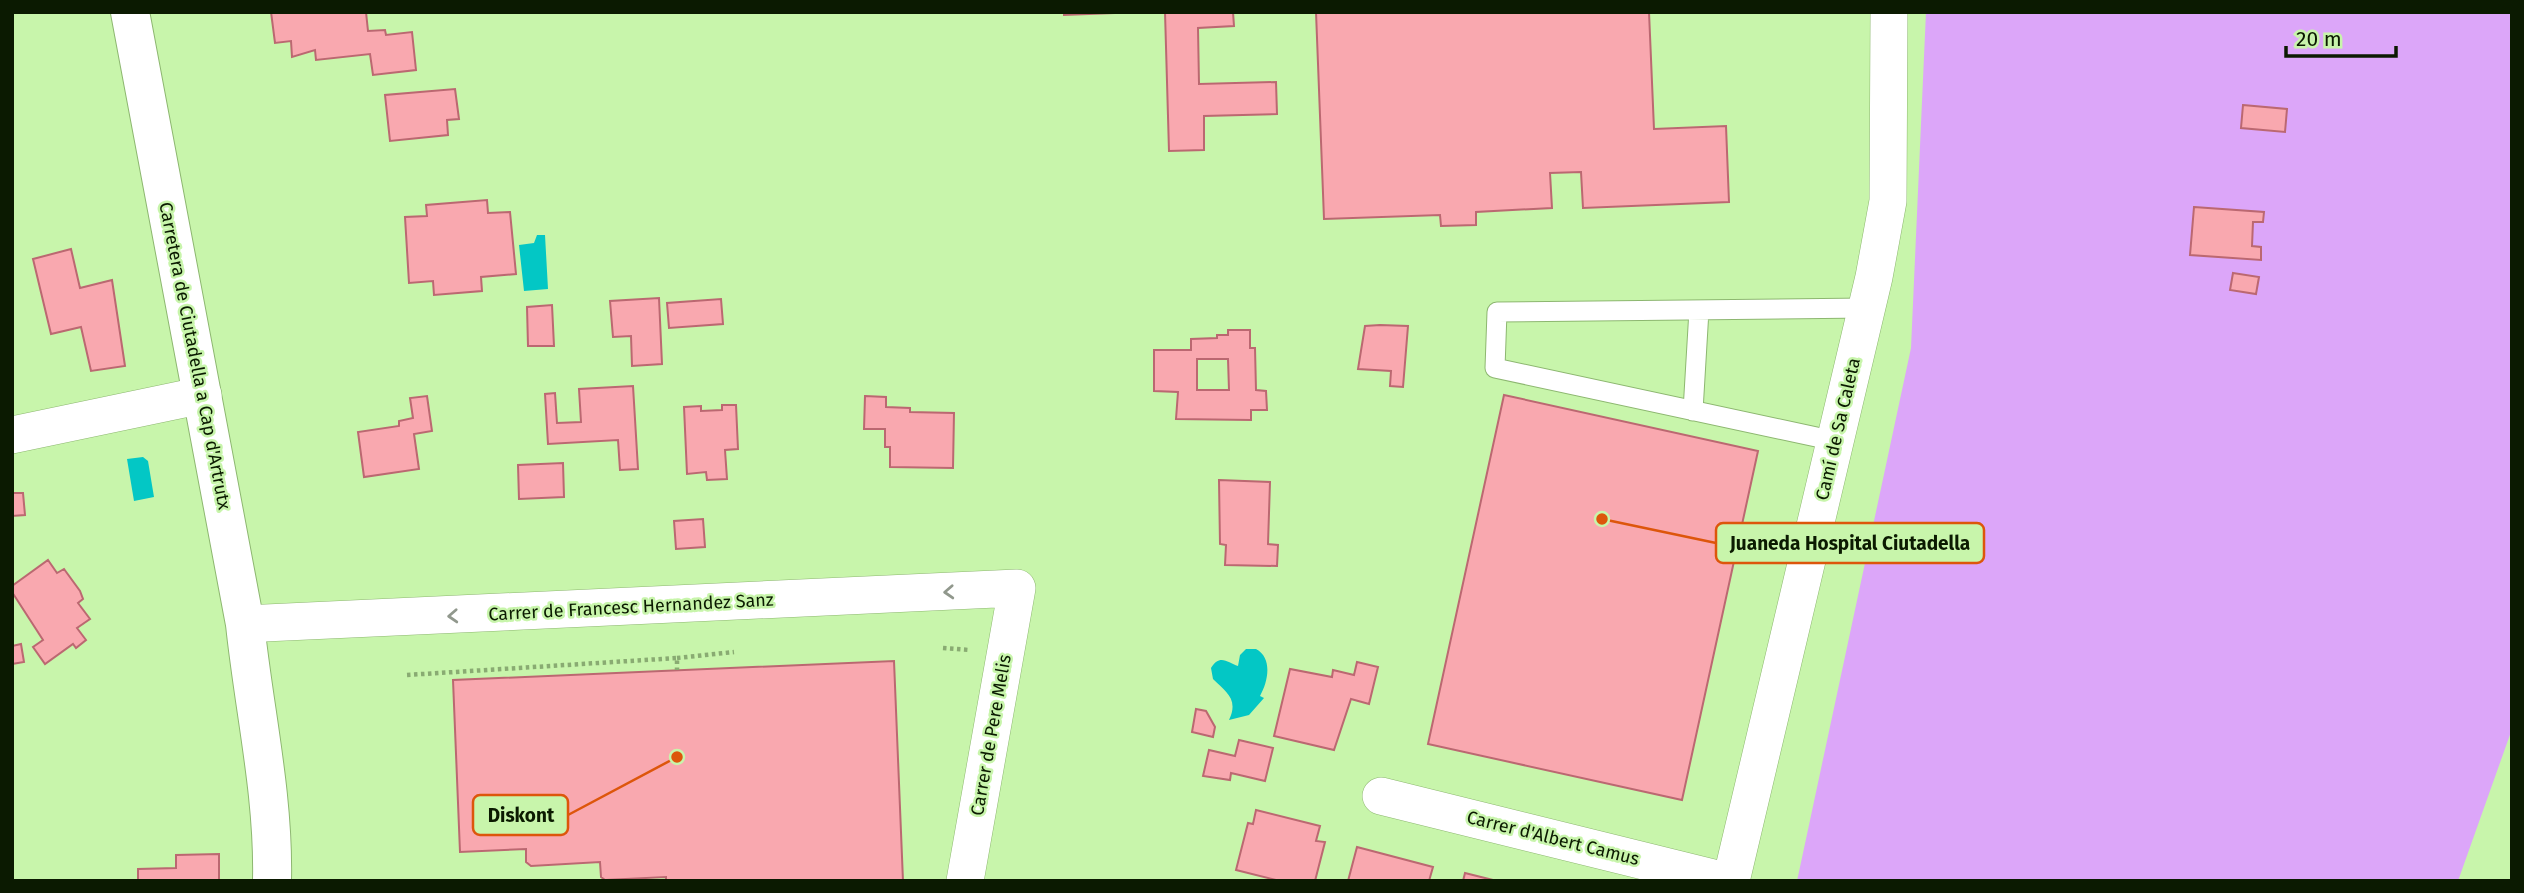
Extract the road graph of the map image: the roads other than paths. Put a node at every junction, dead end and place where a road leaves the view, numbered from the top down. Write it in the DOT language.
graph roads {
  1 [pos="130,12"];
  2 [pos="1889,12"];
  3 [pos="1867,308"];
  4 [pos="1699,310"];
  5 [pos="203,395"];
  6 [pos="1693,411"];
  7 [pos="12,435"];
  8 [pos="1835,441"];
  9 [pos="1017,588"];
  10 [pos="245,624"];
  11 [pos="253,700"];
  12 [pos="1381,796"];
  13 [pos="253,881"];
  14 [pos="272,881"];
  15 [pos="965,881"];
  16 [pos="1728,881"];
  1 -- 5 [label="street, Carretera de Ciutadella a Cap d'Artrutx"];
  2 -- 3 [label="street, Camí de Sa Caleta"];
  3 -- 4 [label="lane"];
  3 -- 8 [label="street, Camí de Sa Caleta"];
  4 -- 6 [label="lane"];
  4 -- 6 [label="lane"];
  5 -- 7 [label="street"];
  5 -- 10 [label="street, Carretera de Ciutadella a Cap d'Artrutx"];
  6 -- 8 [label="lane"];
  8 -- 16 [label="street, Camí de Sa Caleta"];
  9 -- 10 [label="street, Carrer de Francesc Hernandez Sanz, one-way"];
  9 -- 15 [label="street, Carrer de Pere Melis"];
  10 -- 11 [label="street, Carretera de Ciutadella a Cap d'Artrutx"];
  11 -- 13 [label="street, Carretera de Ciutadella a Cap d'Artrutx"];
  11 -- 14 [label="street, Carretera de Ciutadella a Cap d'Artrutx"];
  12 -- 16 [label="street, Carrer d'Albert Camus"];
}
